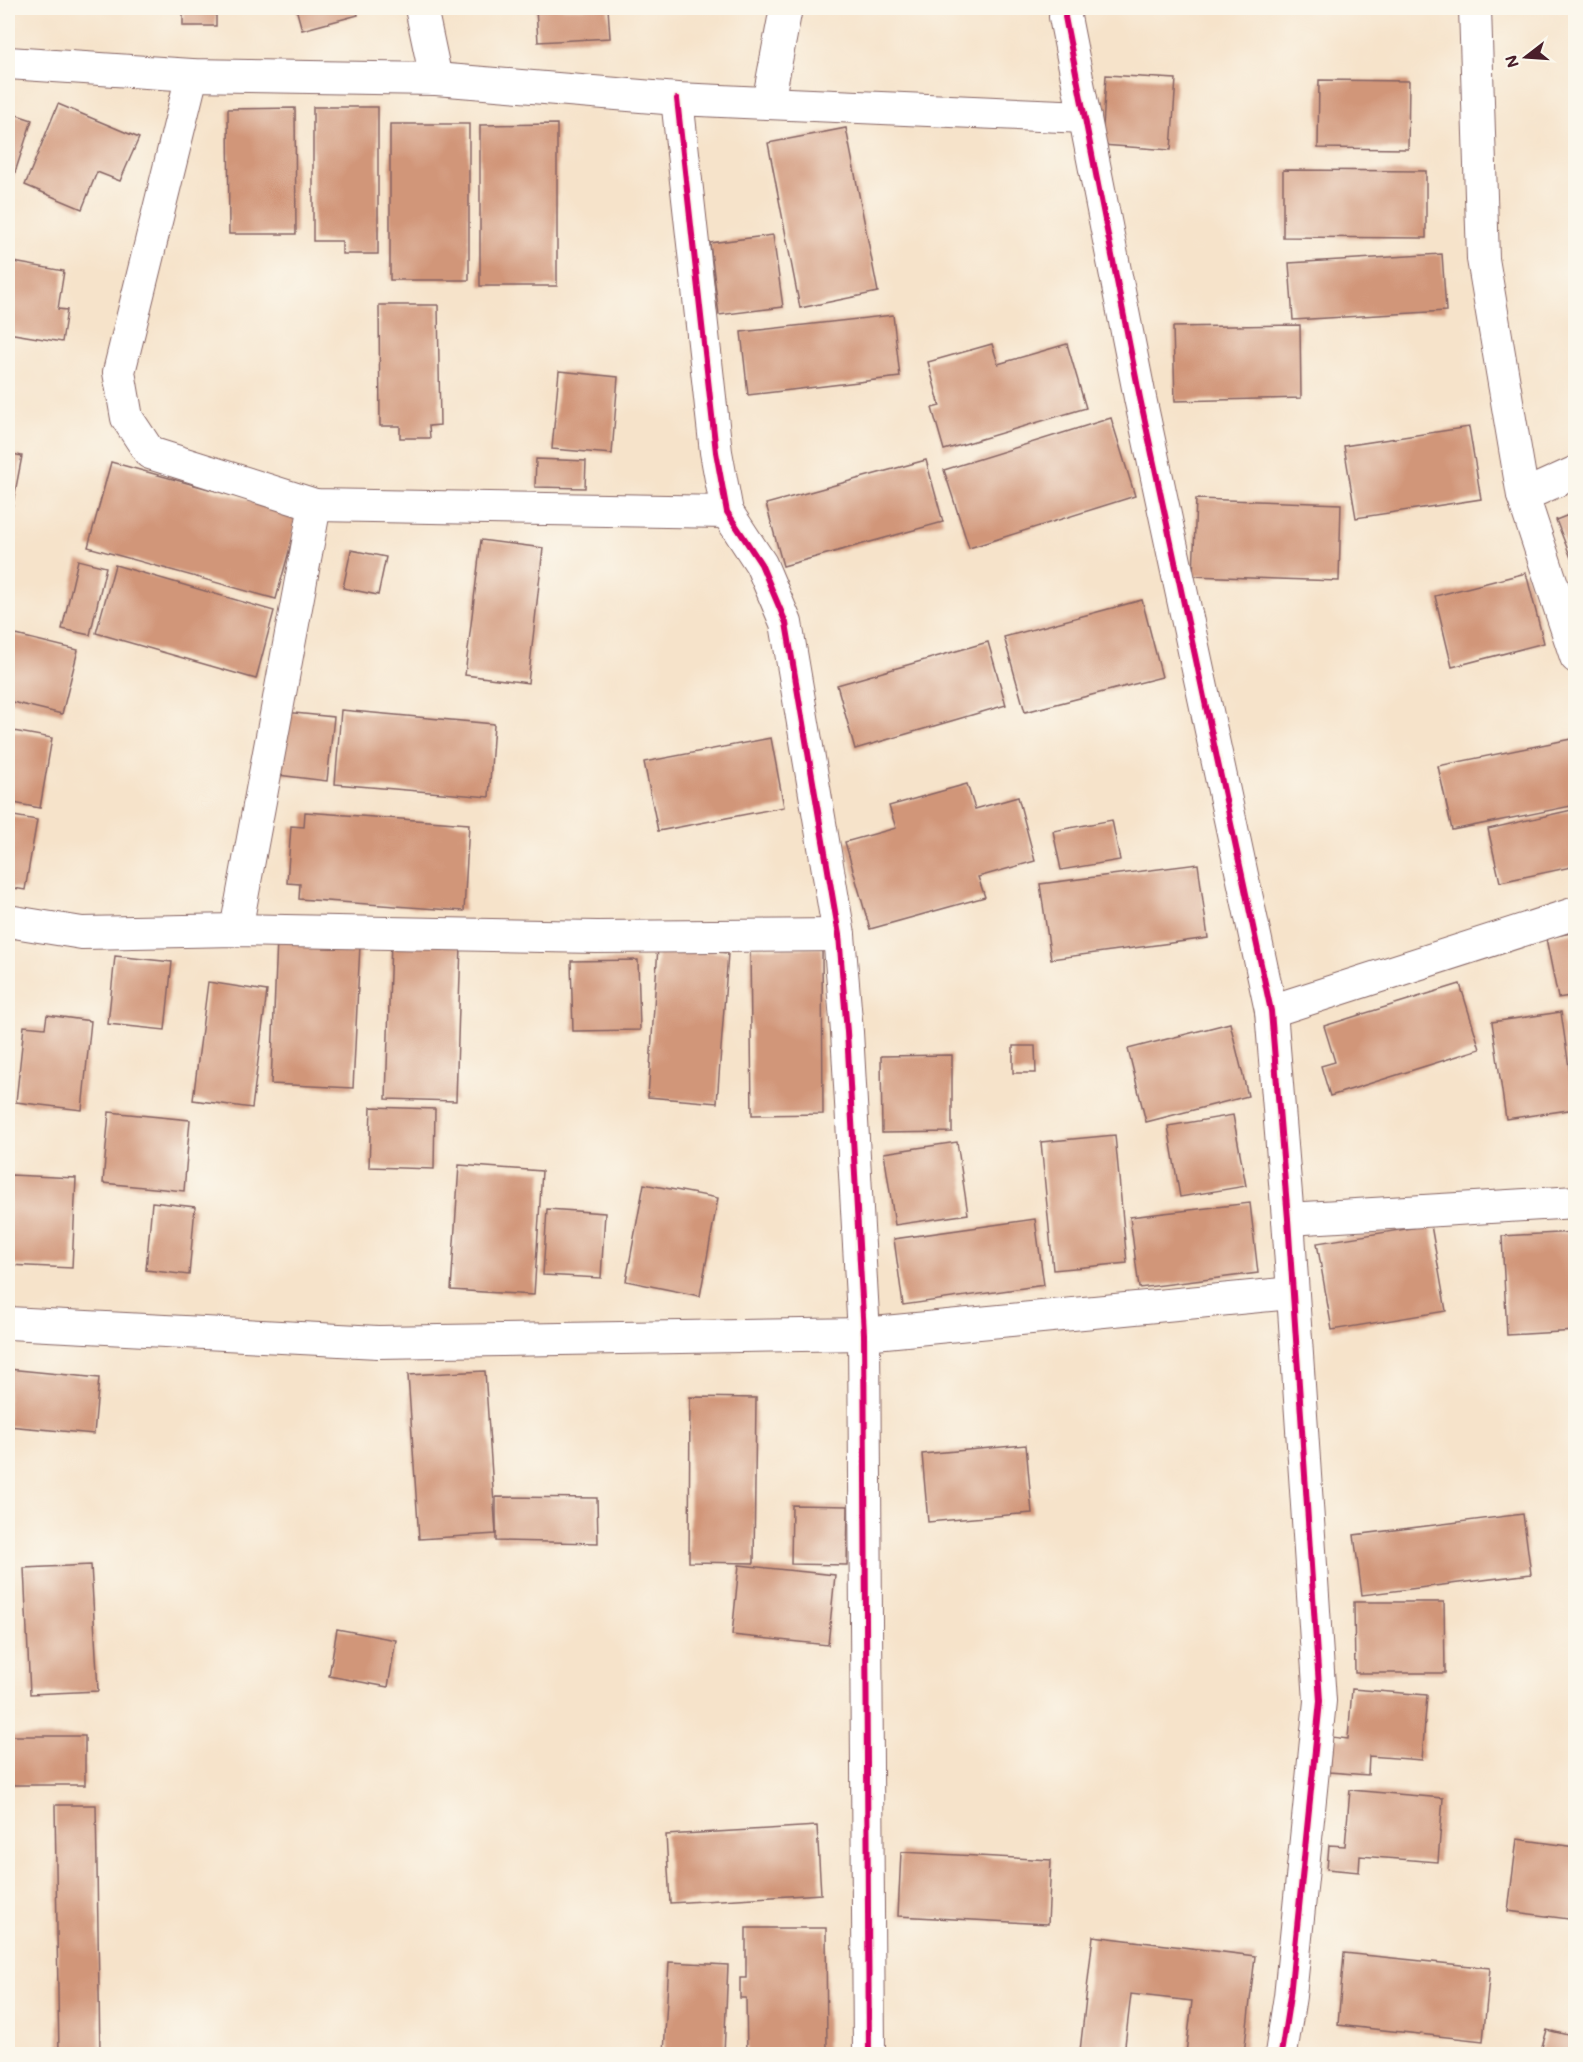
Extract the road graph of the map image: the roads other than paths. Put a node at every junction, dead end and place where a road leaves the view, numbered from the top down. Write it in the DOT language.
graph roads {
  1 [pos="422,8"];
  2 [pos="786,8"];
  3 [pos="1066,8"];
  4 [pos="1475,8"];
  5 [pos="8,63"];
  6 [pos="192,75"];
  7 [pos="436,79"];
  8 [pos="677,99"];
  9 [pos="768,103"];
  10 [pos="1085,117"];
  11 [pos="1575,472"];
  12 [pos="1523,496"];
  13 [pos="315,505"];
  14 [pos="727,512"];
  15 [pos="1575,657"];
  16 [pos="1575,913"];
  17 [pos="8,921"];
  18 [pos="236,930"];
  19 [pos="839,935"];
  20 [pos="1271,1011"];
  21 [pos="1575,1202"];
  22 [pos="1288,1219"];
  23 [pos="1292,1293"];
  24 [pos="8,1323"];
  25 [pos="864,1334"];
  26 [pos="869,2055"];
  27 [pos="1281,2055"];
  1 -- 7 [label="street"];
  2 -- 9 [label="street"];
  3 -- 10 [label="street"];
  4 -- 12 [label="street"];
  5 -- 6 [label="street"];
  6 -- 7 [label="street"];
  6 -- 13 [label="street"];
  7 -- 8 [label="street"];
  8 -- 9 [label="street"];
  8 -- 14 [label="street"];
  9 -- 10 [label="street"];
  10 -- 20 [label="street"];
  11 -- 12 [label="street"];
  12 -- 15 [label="street"];
  13 -- 14 [label="street"];
  13 -- 18 [label="street"];
  14 -- 19 [label="street"];
  16 -- 20 [label="street"];
  17 -- 18 [label="street"];
  18 -- 19 [label="street"];
  19 -- 25 [label="street"];
  20 -- 22 [label="street"];
  21 -- 22 [label="street"];
  22 -- 23 [label="street"];
  23 -- 25 [label="street"];
  23 -- 27 [label="street"];
  24 -- 25 [label="street"];
  25 -- 26 [label="street"];
}
